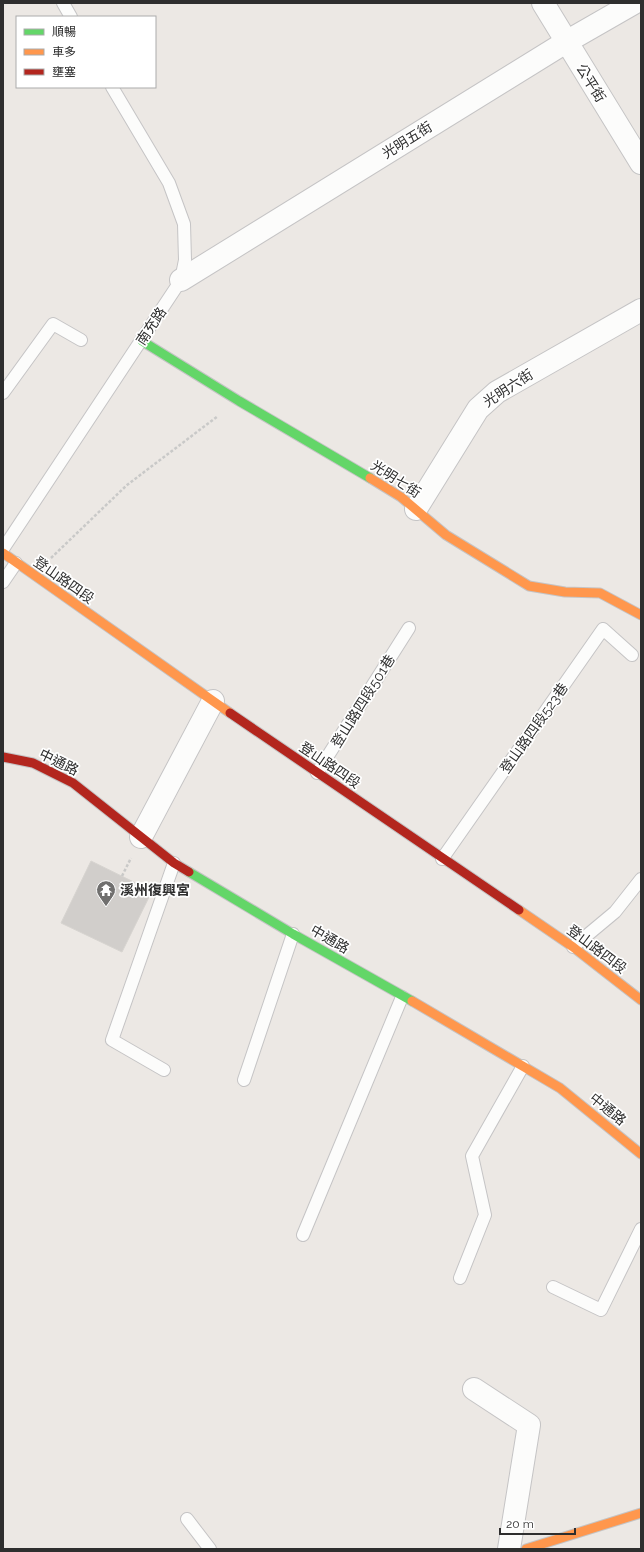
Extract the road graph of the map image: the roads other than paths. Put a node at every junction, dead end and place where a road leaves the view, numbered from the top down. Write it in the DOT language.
graph roads {
  1 [pos="63,3"];
  2 [pos="543,3"];
  3 [pos="634,3"];
  4 [pos="70,16"];
  5 [pos="566,42"];
  6 [pos="113,88"];
  7 [pos="641,163"];
  8 [pos="181,280"];
  9 [pos="641,310"];
  10 [pos="81,340"];
  11 [pos="142,341"];
  12 [pos="3,393"];
  13 [pos="416,509"];
  14 [pos="3,549"];
  15 [pos="3,553"];
  16 [pos="16,563"];
  17 [pos="3,582"];
  18 [pos="641,615"];
  19 [pos="409,628"];
  20 [pos="632,655"];
  21 [pos="213,701"];
  22 [pos="3,757"];
  23 [pos="317,773"];
  24 [pos="141,837"];
  25 [pos="442,858"];
  26 [pos="174,863"];
  27 [pos="641,879"];
  28 [pos="293,934"];
  29 [pos="573,947"];
  30 [pos="402,997"];
  31 [pos="641,1000"];
  32 [pos="523,1066"];
  33 [pos="164,1070"];
  34 [pos="244,1080"];
  35 [pos="641,1154"];
  36 [pos="641,1229"];
  37 [pos="303,1235"];
  38 [pos="460,1278"];
  39 [pos="553,1287"];
  40 [pos="474,1389"];
  41 [pos="641,1513"];
  42 [pos="187,1519"];
  43 [pos="210,1549"];
  44 [pos="509,1549"];
  45 [pos="526,1549"];
  1 -- 4 [label="lane"];
  2 -- 5 [label="street, 公平街"];
  3 -- 5 [label="street, 光明五街"];
  5 -- 7 [label="street, 公平街"];
  5 -- 8 [label="street, 光明五街"];
  6 -- 8 [label="lane, 南充路"];
  8 -- 11 [label="lane, 南充路"];
  9 -- 13 [label="street, 光明六街"];
  10 -- 12 [label="lane"];
  11 -- 13 [label="street, 光明七街"];
  11 -- 14 [label="lane, 南充路"];
  13 -- 18 [label="street, 光明七街"];
  15 -- 16 [label="street, 登山路四段"];
  16 -- 17 [label="lane"];
  16 -- 21 [label="street, 登山路四段"];
  19 -- 23 [label="lane, 登山路四段501巷"];
  20 -- 25 [label="lane, 登山路四段523巷"];
  21 -- 23 [label="street, 登山路四段"];
  21 -- 24 [label="street"];
  22 -- 24 [label="street, 中通路"];
  23 -- 25 [label="street, 登山路四段"];
  24 -- 26 [label="street, 中通路"];
  25 -- 29 [label="street, 登山路四段"];
  26 -- 28 [label="street, 中通路"];
  26 -- 33 [label="lane"];
  27 -- 29 [label="lane"];
  28 -- 30 [label="street, 中通路"];
  28 -- 34 [label="lane"];
  29 -- 31 [label="street, 登山路四段"];
  30 -- 32 [label="street, 中通路"];
  30 -- 37 [label="lane"];
  32 -- 35 [label="street, 中通路"];
  32 -- 38 [label="lane"];
  36 -- 39 [label="lane"];
  40 -- 44 [label="street"];
  41 -- 45 [label="street"];
  42 -- 43 [label="lane"];
}
